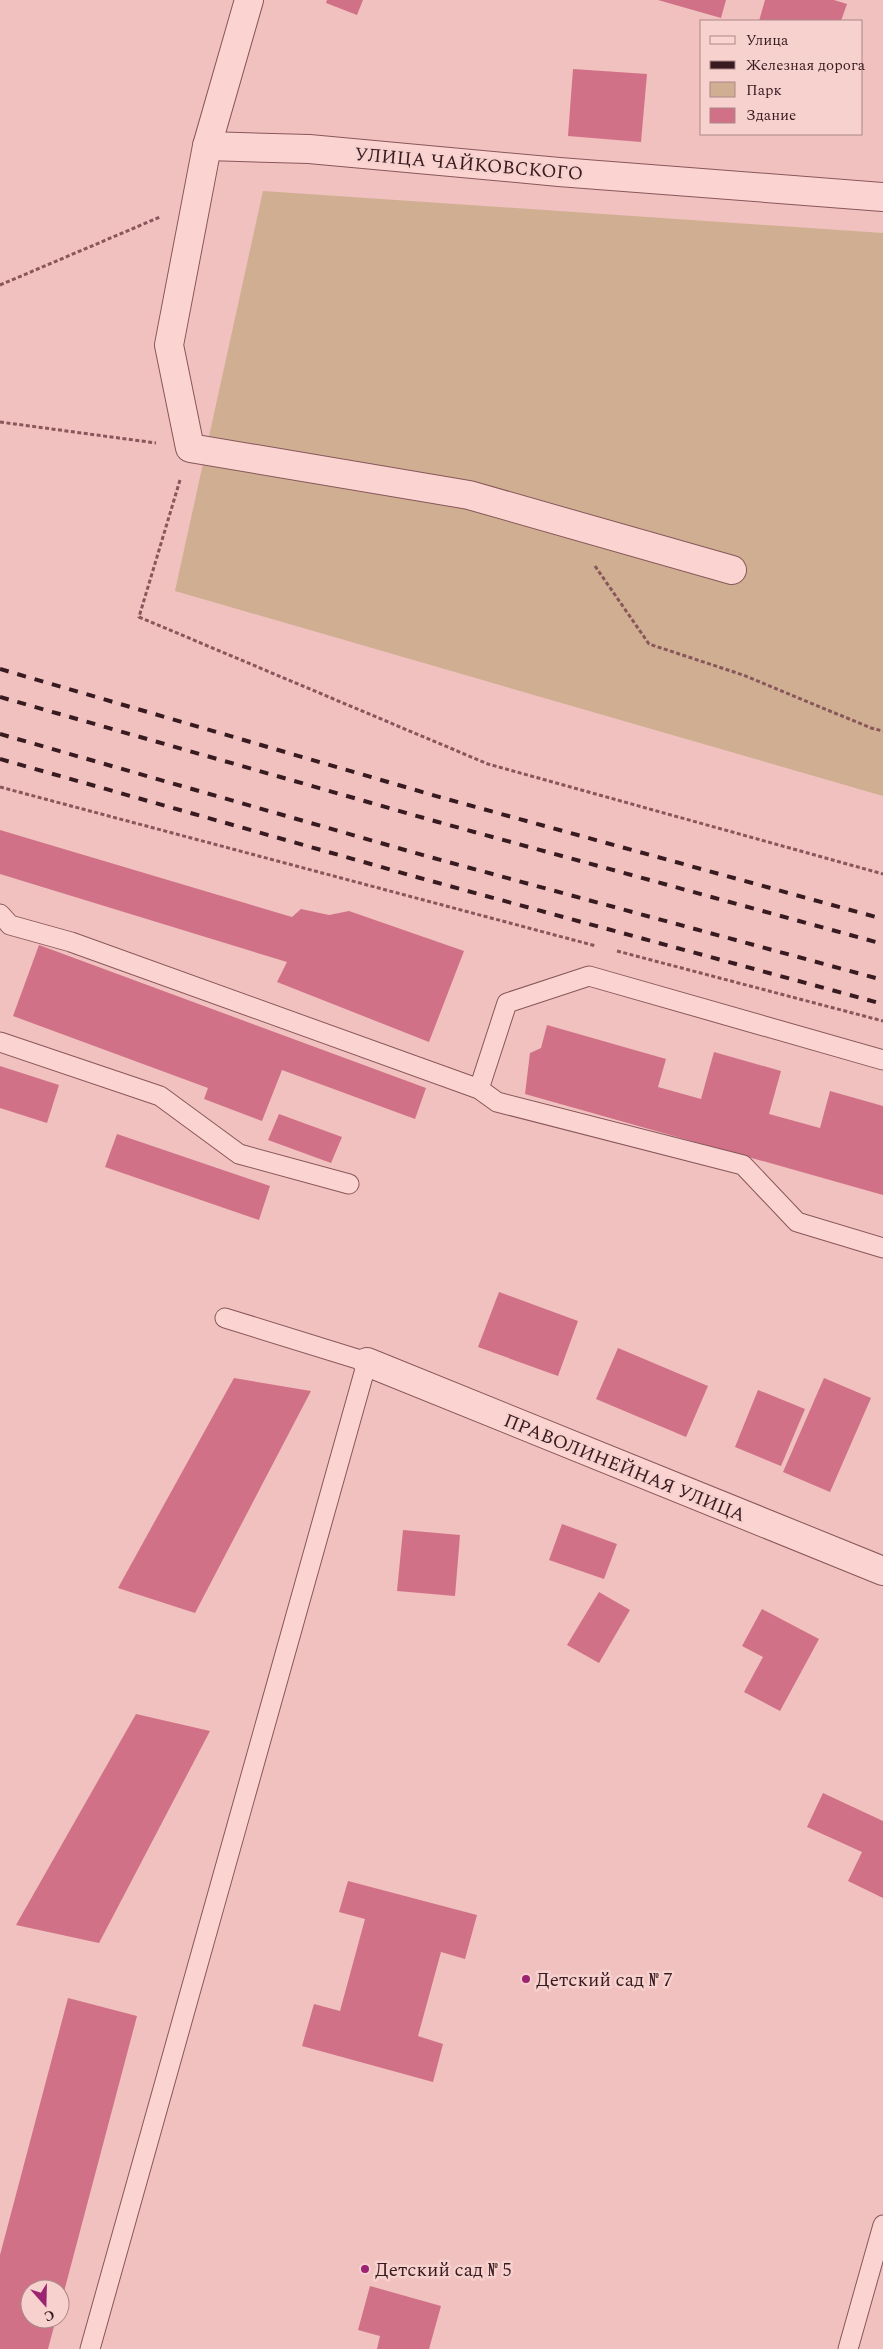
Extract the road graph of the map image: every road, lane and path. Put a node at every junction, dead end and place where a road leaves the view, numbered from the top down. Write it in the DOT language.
graph roads {
  1 [pos="249,0"];
  2 [pos="207,146"];
  3 [pos="883,197"];
  4 [pos="195,202"];
  5 [pos="0,286"];
  6 [pos="0,422"];
  7 [pos="190,448"];
  8 [pos="564,522"];
  9 [pos="732,570"];
  10 [pos="883,730"];
  11 [pos="0,787"];
  12 [pos="883,874"];
  13 [pos="0,914"];
  14 [pos="604,948"];
  15 [pos="614,950"];
  16 [pos="883,1021"];
  17 [pos="0,1042"];
  18 [pos="883,1060"];
  19 [pos="479,1089"];
  20 [pos="349,1184"];
  21 [pos="883,1248"];
  22 [pos="225,1318"];
  23 [pos="367,1362"];
  24 [pos="883,1571"];
  25 [pos="883,2225"];
  26 [pos="90,2349"];
  27 [pos="848,2349"];
  1 -- 2 [label="street"];
  2 -- 3 [label="street, УЛИЦА ЧАЙКОВСКОГО"];
  2 -- 4 [label="street"];
  4 -- 5 [label="path"];
  4 -- 7 [label="street"];
  6 -- 7 [label="path"];
  7 -- 8 [label="street"];
  7 -- 12 [label="path"];
  8 -- 9 [label="street"];
  8 -- 10 [label="path"];
  11 -- 14 [label="path"];
  13 -- 19 [label="lane"];
  15 -- 16 [label="path"];
  17 -- 20 [label="lane"];
  18 -- 19 [label="lane"];
  19 -- 21 [label="lane"];
  22 -- 23 [label="lane"];
  23 -- 24 [label="street, ПРАВОЛИНЕЙНАЯ УЛИЦА"];
  23 -- 26 [label="lane"];
  25 -- 27 [label="lane"];
}
